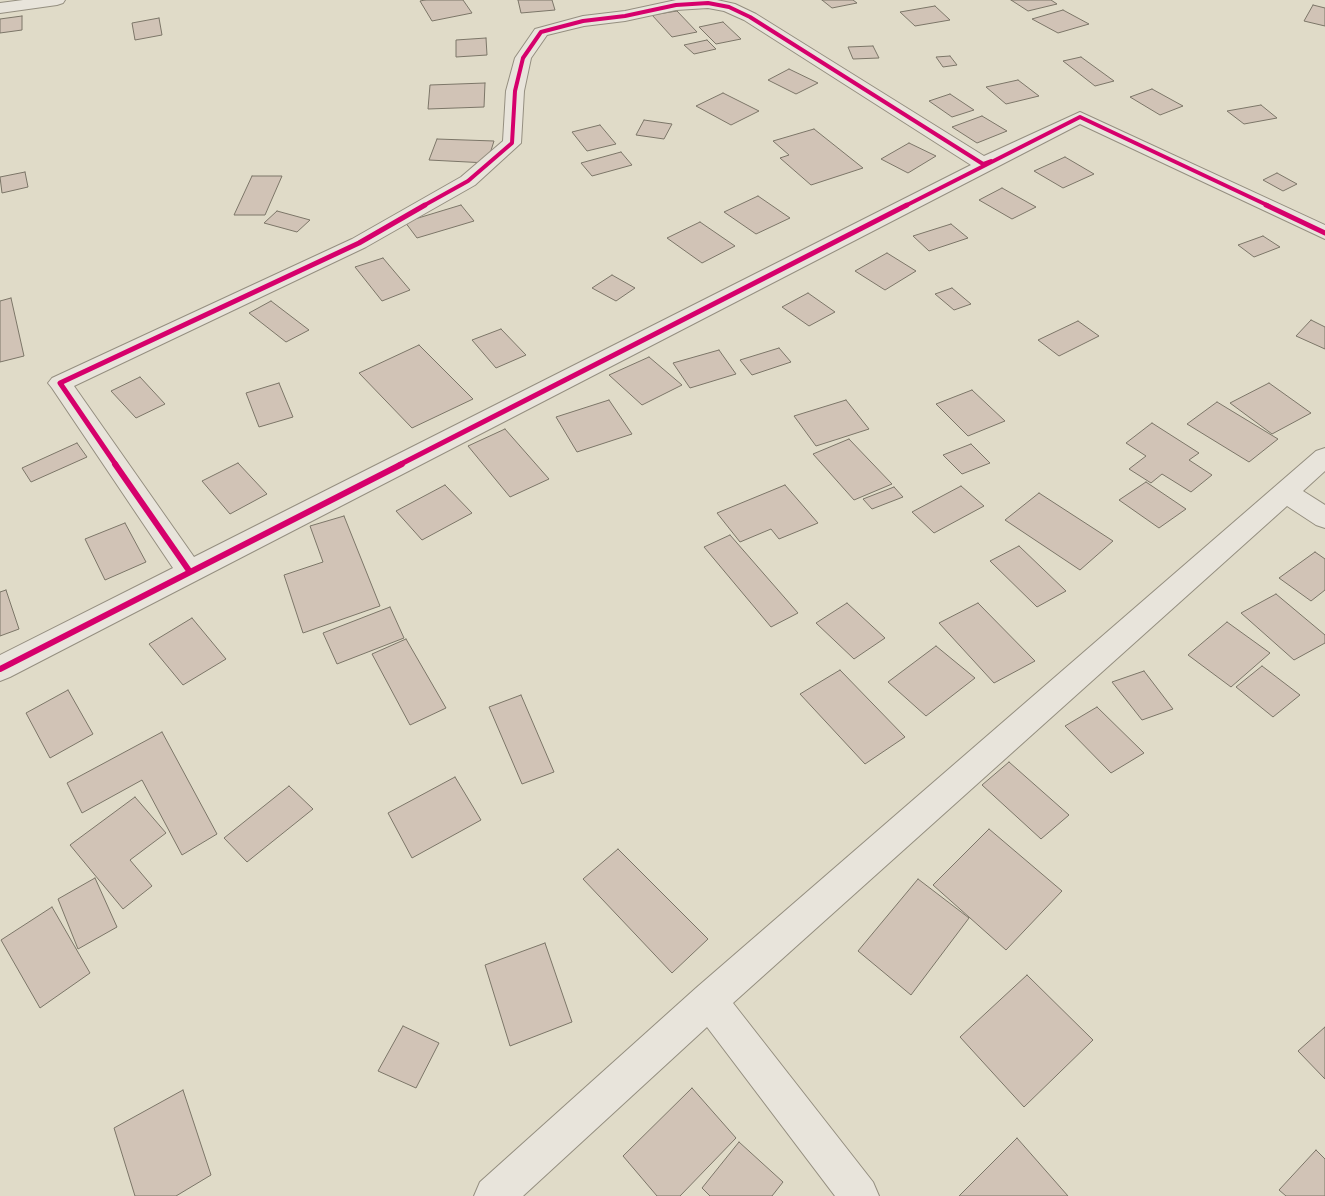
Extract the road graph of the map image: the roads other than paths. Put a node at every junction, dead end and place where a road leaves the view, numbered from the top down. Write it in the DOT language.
graph roads {
  1 [pos="48,1"];
  2 [pos="0,8"];
  3 [pos="1002,156"];
  4 [pos="1319,224"];
  5 [pos="1325,457"];
  6 [pos="1285,492"];
  7 [pos="1325,518"];
  8 [pos="190,572"];
  9 [pos="0,669"];
  10 [pos="709,1001"];
  11 [pos="494,1196"];
  12 [pos="859,1196"];
  1 -- 2 [label="street"];
  3 -- 4 [label="street"];
  3 -- 8 [label="street"];
  3 -- 8 [label="street"];
  5 -- 6 [label="street"];
  6 -- 7 [label="street"];
  6 -- 10 [label="street"];
  8 -- 9 [label="street"];
  10 -- 11 [label="street"];
  10 -- 12 [label="street"];
}
